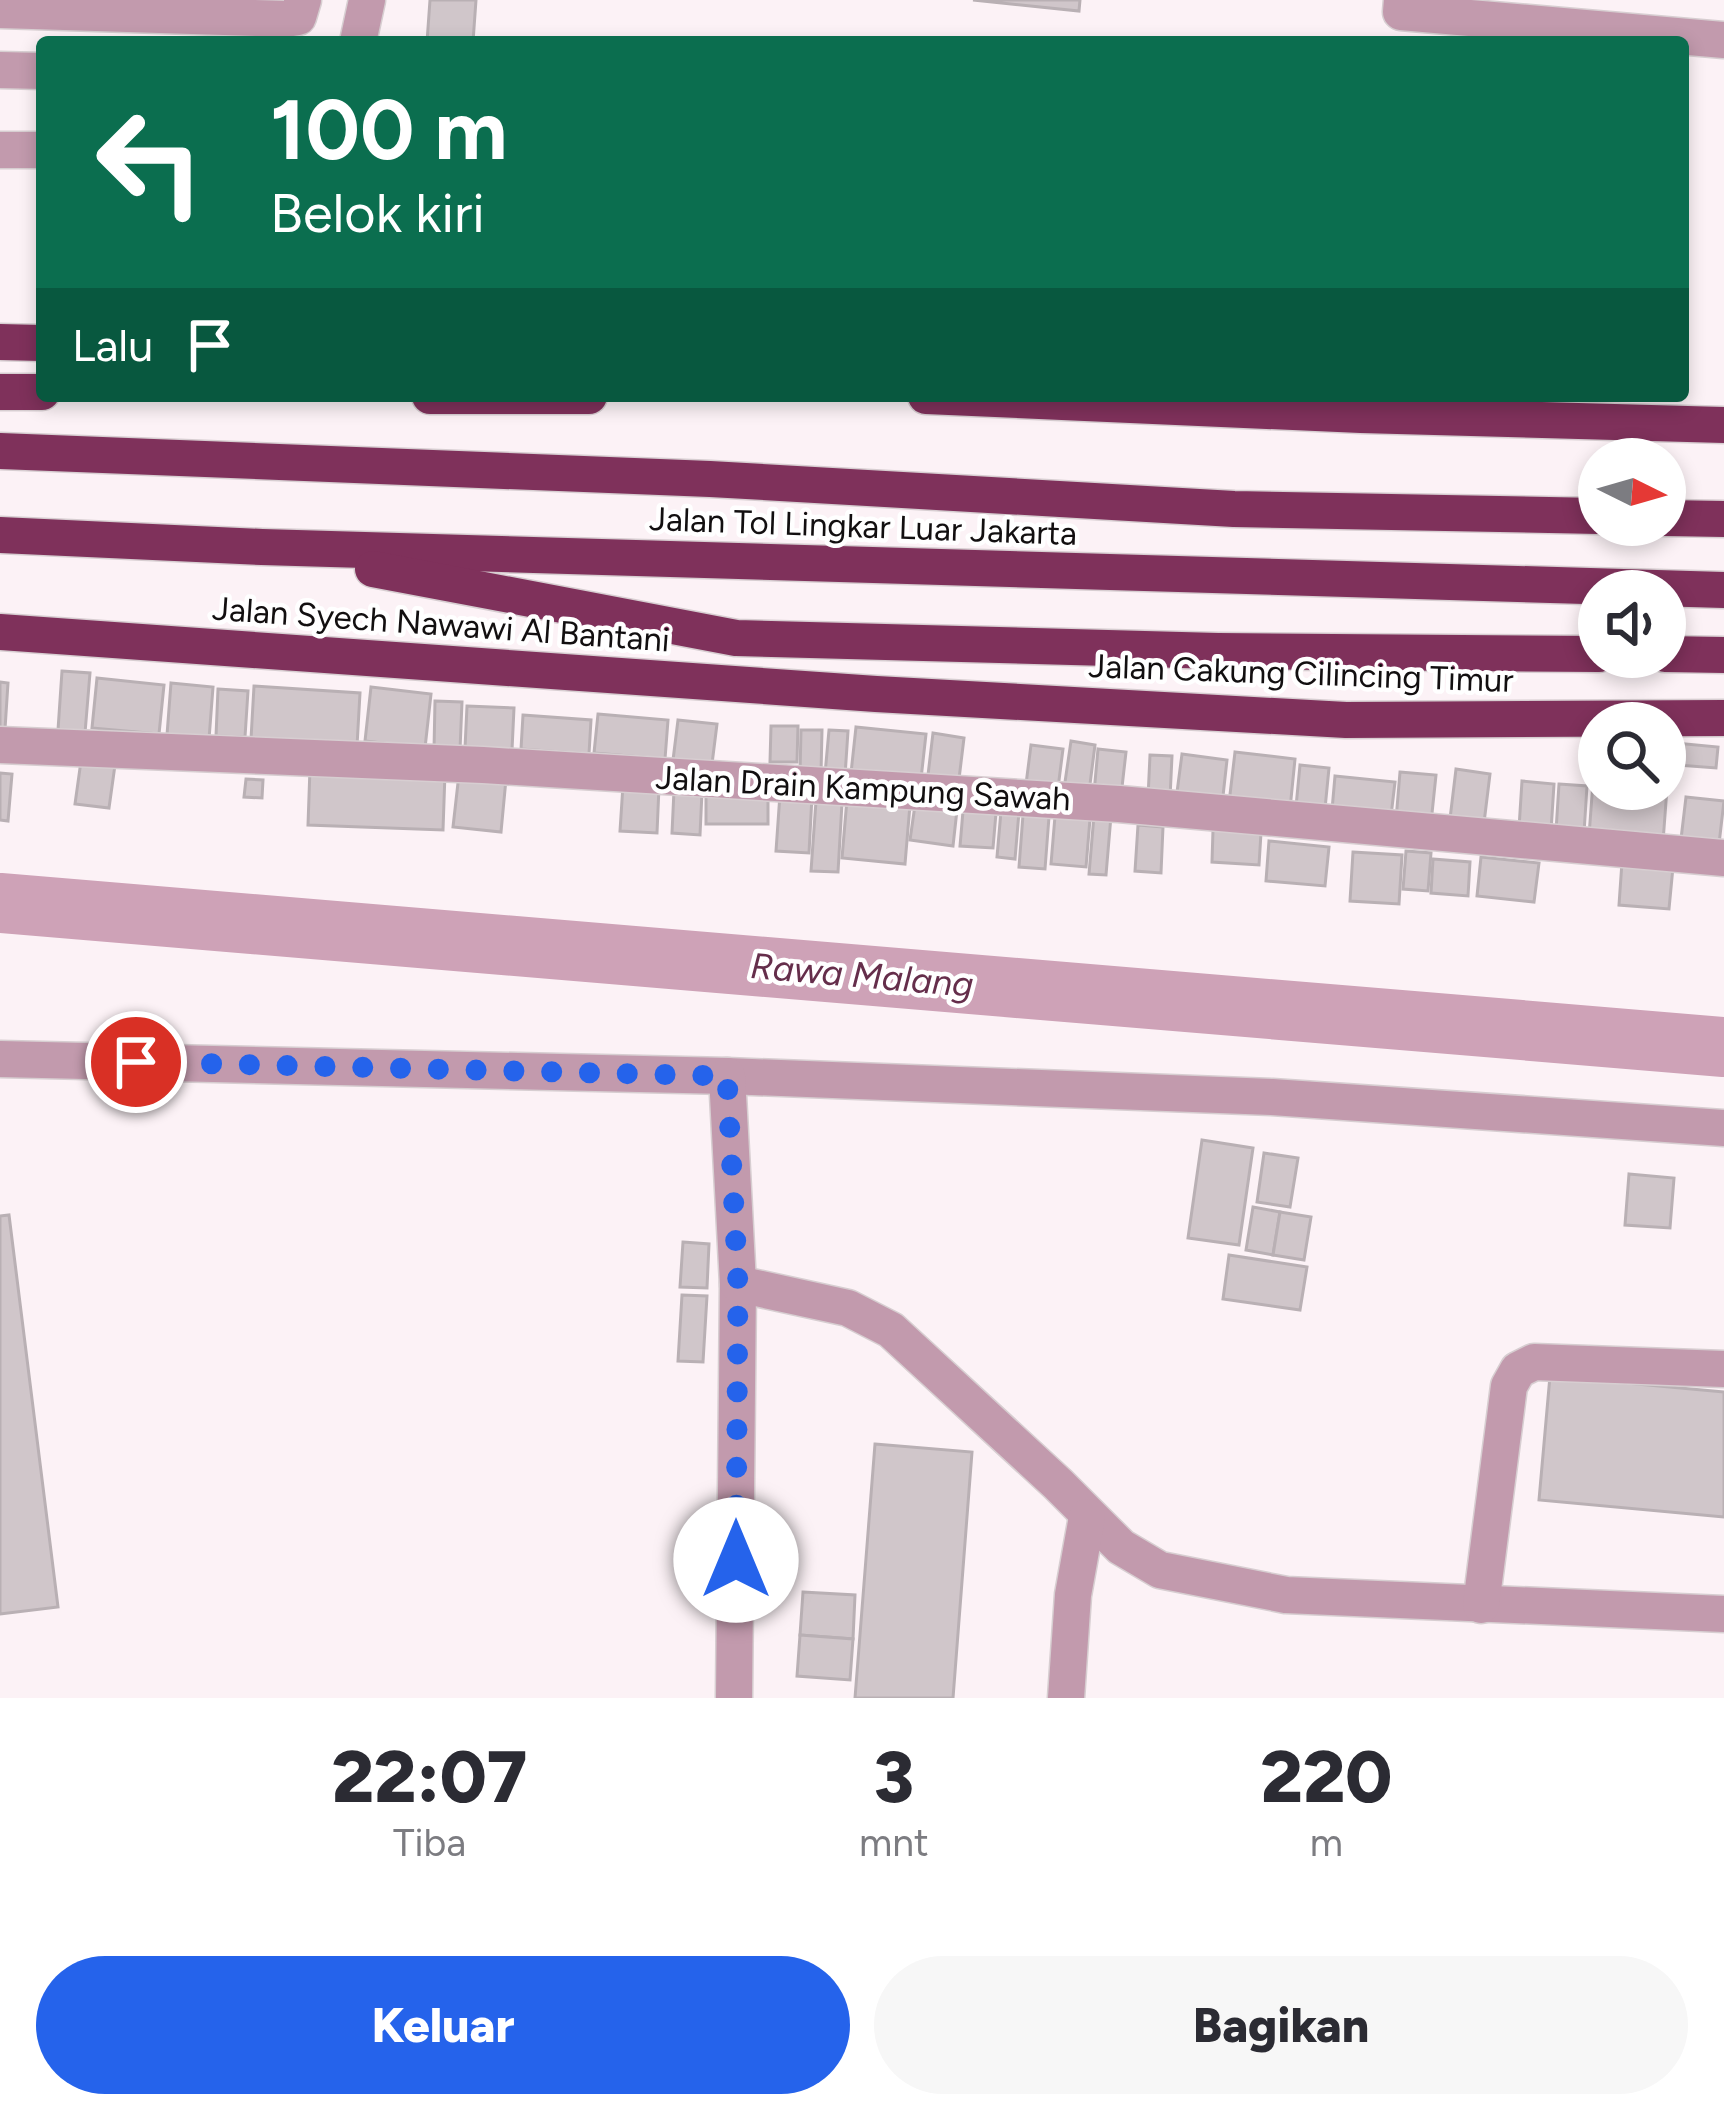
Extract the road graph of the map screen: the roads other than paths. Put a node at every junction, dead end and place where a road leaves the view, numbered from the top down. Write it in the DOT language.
graph roads {
  1 [pos="303,0"];
  2 [pos="367,0"];
  3 [pos="0,10"];
  4 [pos="1400,18"];
  5 [pos="359,36"];
  6 [pos="1665,36"];
  7 [pos="1689,38"];
  8 [pos="1724,40"];
  9 [pos="0,70"];
  10 [pos="36,71"];
  11 [pos="0,150"];
  12 [pos="36,150"];
  13 [pos="0,342"];
  14 [pos="36,343"];
  15 [pos="0,392"];
  16 [pos="36,392"];
  17 [pos="1063,402"];
  18 [pos="1724,425"];
  19 [pos="0,451"];
  20 [pos="1578,516"];
  21 [pos="1686,518"];
  22 [pos="1724,519"];
  23 [pos="0,535"];
  24 [pos="262,548"];
  25 [pos="1724,590"];
  26 [pos="0,632"];
  27 [pos="1578,654"];
  28 [pos="1686,654"];
  29 [pos="1724,655"];
  30 [pos="876,694"];
  31 [pos="1724,718"];
  32 [pos="0,746"];
  33 [pos="1724,858"];
  34 [pos="0,1059"];
  35 [pos="727,1076"];
  36 [pos="1724,1128"];
  37 [pos="738,1284"];
  38 [pos="1724,1369"];
  39 [pos="1087,1517"];
  40 [pos="1481,1605"];
  41 [pos="1724,1614"];
  42 [pos="734,1698"];
  43 [pos="1066,1698"];
  1 -- 3 [label="street"];
  2 -- 5 [label="street"];
  4 -- 6 [label="street"];
  7 -- 8 [label="street"];
  9 -- 10 [label="street"];
  11 -- 12 [label="street"];
  13 -- 14 [label="highway"];
  15 -- 16 [label="highway"];
  17 -- 18 [label="highway"];
  19 -- 20 [label="highway, Jalan Tol Lingkar Luar Jakarta"];
  21 -- 22 [label="highway"];
  23 -- 24 [label="highway, Jalan Tol Lingkar Luar Jakarta"];
  24 -- 25 [label="highway, Jalan Tol Lingkar Luar Jakarta"];
  24 -- 27 [label="highway"];
  26 -- 30 [label="highway, Jalan Syech Nawawi Al Bantani"];
  28 -- 29 [label="highway"];
  30 -- 31 [label="highway, Jalan Cakung Cilincing Timur"];
  32 -- 33 [label="street, Jalan Drain Kampung Sawah"];
  34 -- 35 [label="street"];
  35 -- 36 [label="street"];
  35 -- 37 [label="street"];
  37 -- 39 [label="street"];
  37 -- 42 [label="street"];
  38 -- 40 [label="street"];
  39 -- 40 [label="street"];
  39 -- 43 [label="street"];
  40 -- 41 [label="street"];
}
